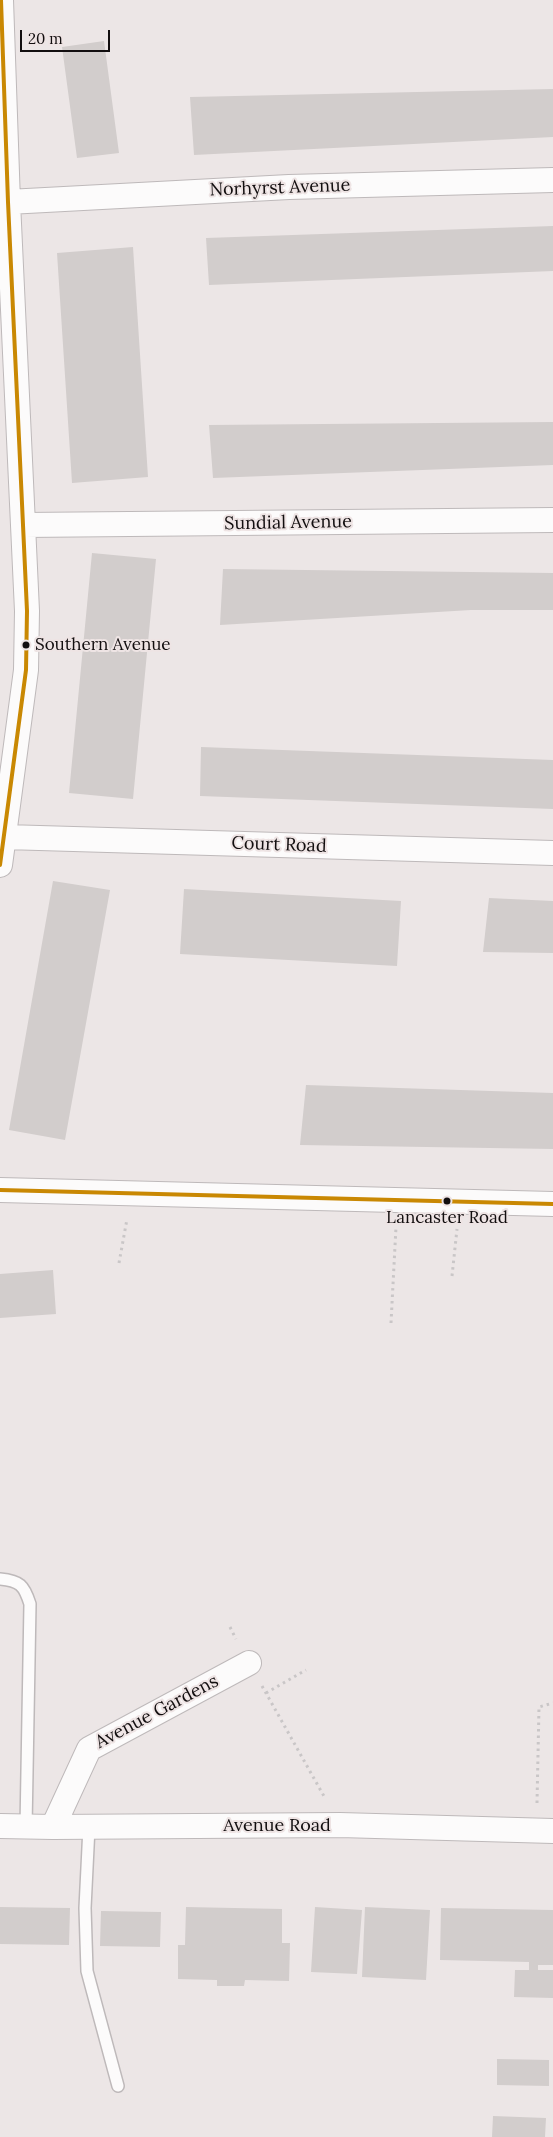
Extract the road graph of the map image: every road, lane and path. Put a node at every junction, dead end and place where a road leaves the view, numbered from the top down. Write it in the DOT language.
graph roads {
  1 [pos="1,0"];
  2 [pos="553,180"];
  3 [pos="8,202"];
  4 [pos="553,520"];
  5 [pos="24,525"];
  6 [pos="4,838"];
  7 [pos="553,853"];
  8 [pos="0,865"];
  9 [pos="0,1190"];
  10 [pos="132,1194"];
  11 [pos="398,1199"];
  12 [pos="459,1201"];
  13 [pos="553,1204"];
  14 [pos="119,1263"];
  15 [pos="452,1276"];
  16 [pos="391,1323"];
  17 [pos="0,1579"];
  18 [pos="230,1627"];
  19 [pos="249,1663"];
  20 [pos="306,1670"];
  21 [pos="266,1693"];
  22 [pos="553,1703"];
  23 [pos="340,1825"];
  24 [pos="0,1826"];
  25 [pos="26,1827"];
  26 [pos="52,1827"];
  27 [pos="89,1827"];
  28 [pos="545,1831"];
  29 [pos="118,2086"];
  1 -- 3 [label="street"];
  2 -- 3 [label="street, Norhyrst Avenue"];
  3 -- 5 [label="street"];
  4 -- 5 [label="street, Sundial Avenue"];
  5 -- 6 [label="street"];
  6 -- 7 [label="street, Court Road"];
  6 -- 8 [label="street"];
  9 -- 10 [label="street"];
  10 -- 11 [label="street"];
  10 -- 14 [label="path"];
  11 -- 12 [label="street"];
  11 -- 16 [label="path"];
  12 -- 13 [label="street"];
  12 -- 15 [label="path"];
  17 -- 25 [label="lane"];
  18 -- 19 [label="path"];
  19 -- 21 [label="path"];
  19 -- 26 [label="street, Avenue Gardens"];
  20 -- 21 [label="path"];
  21 -- 23 [label="path"];
  22 -- 28 [label="path"];
  23 -- 27 [label="street, Avenue Road"];
  23 -- 28 [label="street, Avenue Road"];
  24 -- 25 [label="street, Avenue Road"];
  25 -- 26 [label="street, Avenue Road"];
  26 -- 27 [label="street, Avenue Road"];
  27 -- 29 [label="lane"];
}
